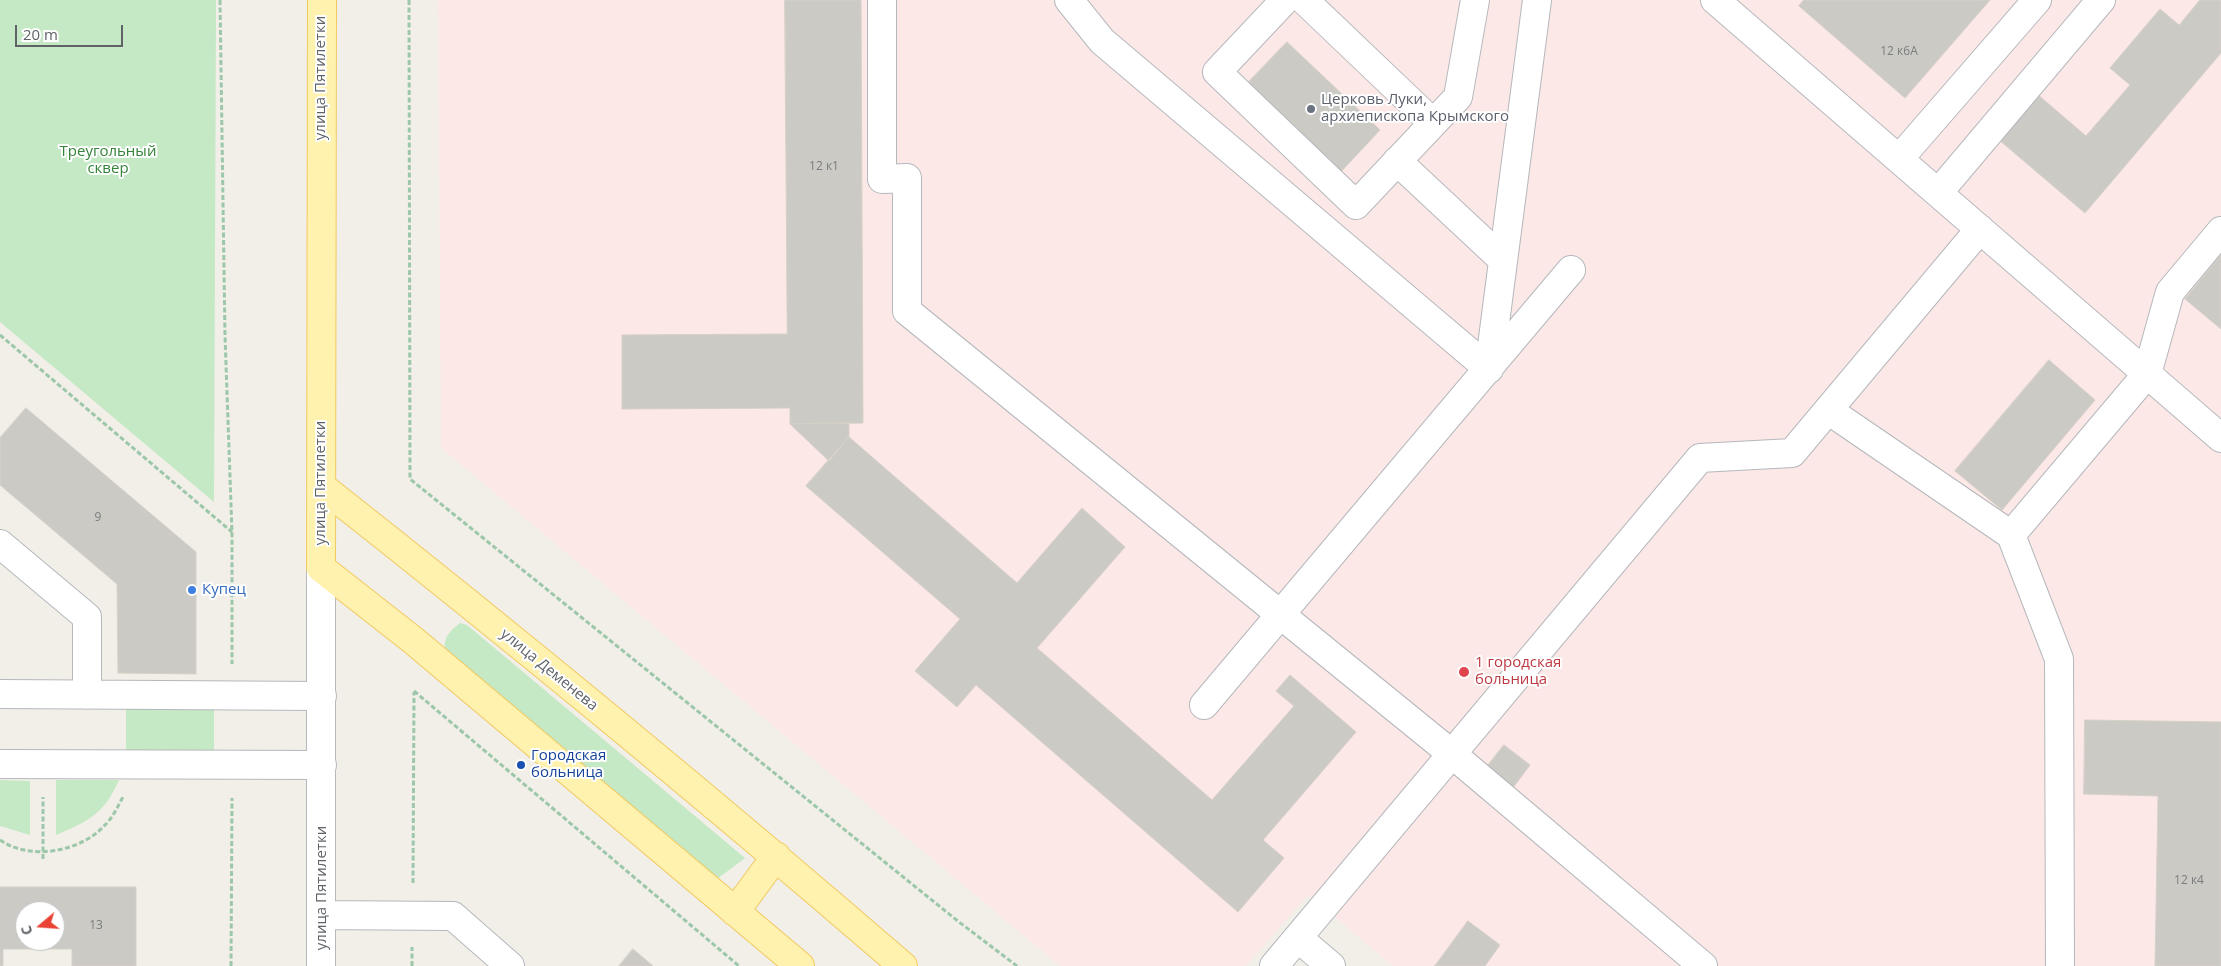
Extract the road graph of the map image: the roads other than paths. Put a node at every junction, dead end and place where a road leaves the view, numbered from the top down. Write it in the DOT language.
graph roads {
  1 [pos="322,0"];
  2 [pos="882,0"];
  3 [pos="1069,0"];
  4 [pos="1285,0"];
  5 [pos="1304,0"];
  6 [pos="1475,0"];
  7 [pos="1537,0"];
  8 [pos="1716,0"];
  9 [pos="2037,0"];
  10 [pos="2101,0"];
  11 [pos="1433,123"];
  12 [pos="1899,159"];
  13 [pos="1397,161"];
  14 [pos="1938,193"];
  15 [pos="1980,229"];
  16 [pos="2221,231"];
  17 [pos="1503,260"];
  18 [pos="1571,270"];
  19 [pos="1489,369"];
  20 [pos="2147,374"];
  21 [pos="1828,410"];
  22 [pos="2221,438"];
  23 [pos="321,486"];
  24 [pos="2011,535"];
  25 [pos="0,544"];
  26 [pos="321,568"];
  27 [pos="1280,614"];
  28 [pos="0,694"];
  29 [pos="87,695"];
  30 [pos="322,696"];
  31 [pos="1204,705"];
  32 [pos="1452,754"];
  33 [pos="0,764"];
  34 [pos="322,765"];
  35 [pos="776,856"];
  36 [pos="735,912"];
  37 [pos="322,915"];
  38 [pos="1298,938"];
  39 [pos="321,966"];
  40 [pos="510,966"];
  41 [pos="800,966"];
  42 [pos="903,966"];
  43 [pos="1274,966"];
  44 [pos="1331,966"];
  45 [pos="1703,966"];
  46 [pos="2060,966"];
  1 -- 23 [label="main road, улица Пятилетки"];
  2 -- 27 [label="street"];
  3 -- 19 [label="street"];
  4 -- 13 [label="street"];
  5 -- 11 [label="street"];
  6 -- 11 [label="street"];
  7 -- 17 [label="street"];
  8 -- 12 [label="street"];
  9 -- 12 [label="street"];
  10 -- 14 [label="street"];
  11 -- 13 [label="street"];
  12 -- 14 [label="street"];
  13 -- 17 [label="street"];
  14 -- 15 [label="street"];
  15 -- 20 [label="street"];
  15 -- 21 [label="street"];
  16 -- 20 [label="street"];
  17 -- 19 [label="street"];
  18 -- 19 [label="street"];
  19 -- 27 [label="street"];
  20 -- 22 [label="street"];
  20 -- 24 [label="street"];
  21 -- 24 [label="street"];
  21 -- 32 [label="street"];
  23 -- 26 [label="main road, улица Пятилетки"];
  23 -- 35 [label="main road, улица Деменева"];
  24 -- 46 [label="street"];
  25 -- 29 [label="street"];
  26 -- 30 [label="street, улица Пятилетки"];
  26 -- 36 [label="main road"];
  27 -- 31 [label="street"];
  27 -- 32 [label="street"];
  28 -- 29 [label="street"];
  29 -- 30 [label="street"];
  30 -- 34 [label="street, улица Пятилетки"];
  32 -- 38 [label="street"];
  32 -- 45 [label="street"];
  33 -- 34 [label="street"];
  34 -- 37 [label="street, улица Пятилетки"];
  35 -- 36 [label="main road"];
  35 -- 42 [label="main road, улица Деменева"];
  36 -- 41 [label="main road"];
  37 -- 39 [label="street, улица Пятилетки"];
  37 -- 40 [label="street"];
  38 -- 43 [label="street"];
  38 -- 44 [label="street"];
}
